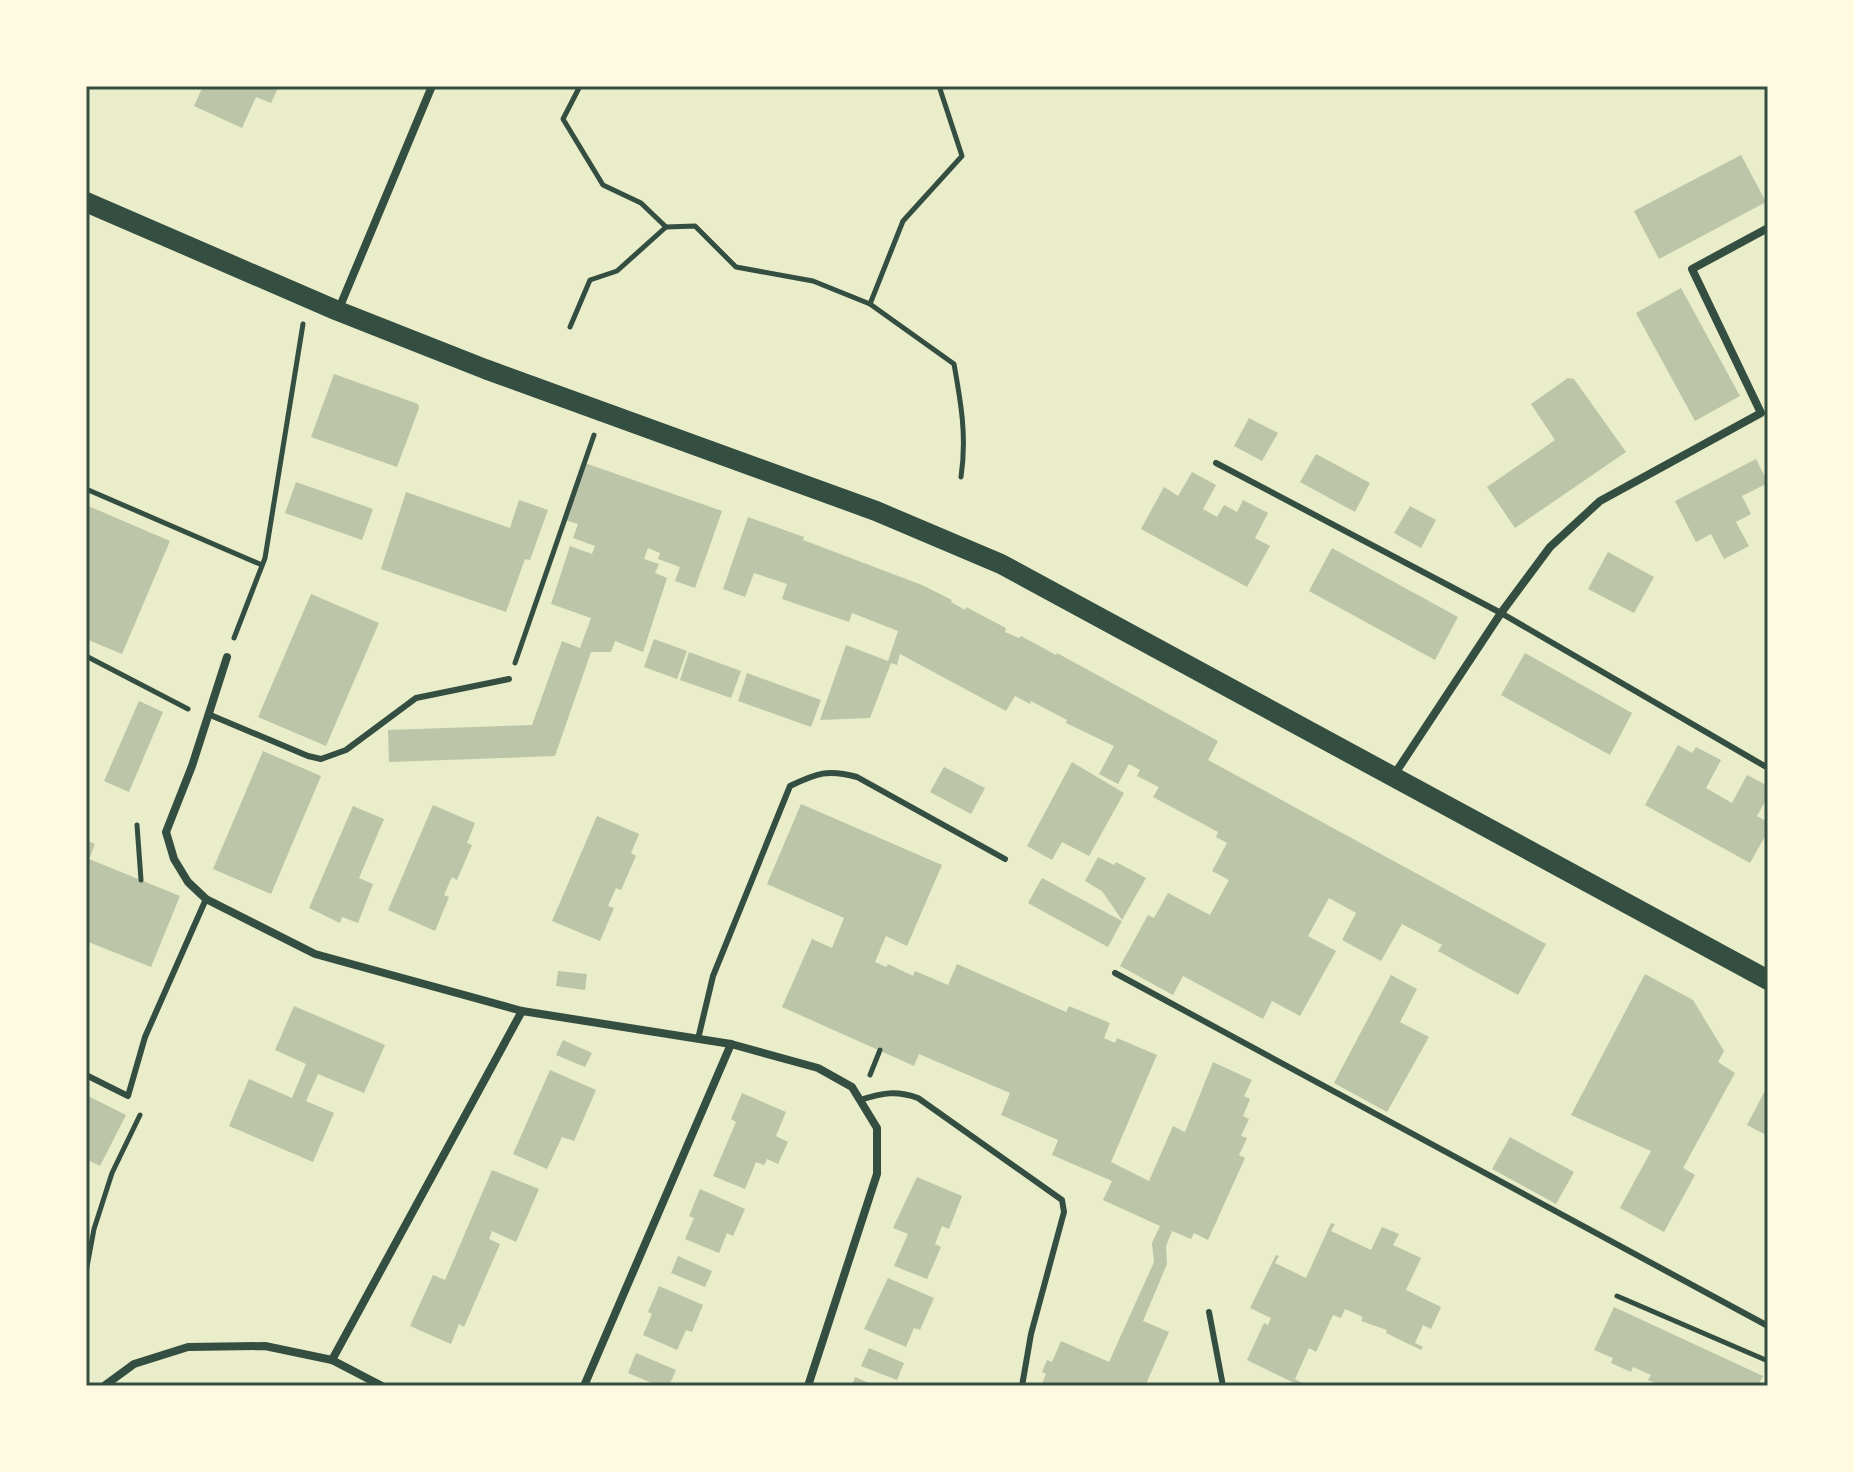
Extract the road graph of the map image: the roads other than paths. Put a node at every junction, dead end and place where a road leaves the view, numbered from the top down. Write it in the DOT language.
graph roads {
  1 [pos="432,86"];
  2 [pos="86,202"];
  3 [pos="1768,228"];
  4 [pos="338,311"];
  5 [pos="1765,411"];
  6 [pos="1216,463"];
  7 [pos="1501,613"];
  8 [pos="227,657"];
  9 [pos="509,679"];
  10 [pos="208,717"];
  11 [pos="1768,768"];
  12 [pos="1394,775"];
  13 [pos="1005,859"];
  14 [pos="206,899"];
  15 [pos="1115,973"];
  16 [pos="1768,980"];
  17 [pos="522,1011"];
  18 [pos="698,1039"];
  19 [pos="731,1044"];
  20 [pos="86,1075"];
  21 [pos="860,1100"];
  22 [pos="1209,1312"];
  23 [pos="1768,1326"];
  24 [pos="332,1360"];
  25 [pos="104,1386"];
  26 [pos="382,1386"];
  27 [pos="584,1386"];
  28 [pos="808,1386"];
  29 [pos="1022,1386"];
  30 [pos="1223,1386"];
  1 -- 4 [label="street"];
  2 -- 4 [label="main road"];
  3 -- 5 [label="street"];
  4 -- 12 [label="main road"];
  5 -- 7 [label="street"];
  6 -- 7 [label="lane"];
  7 -- 11 [label="lane"];
  7 -- 12 [label="street"];
  8 -- 10 [label="street"];
  9 -- 10 [label="lane"];
  10 -- 14 [label="street"];
  12 -- 16 [label="main road"];
  13 -- 18 [label="lane"];
  14 -- 17 [label="street"];
  14 -- 20 [label="lane"];
  15 -- 23 [label="lane"];
  17 -- 18 [label="street"];
  17 -- 24 [label="street"];
  18 -- 19 [label="street"];
  19 -- 21 [label="street"];
  19 -- 27 [label="street"];
  21 -- 28 [label="street"];
  21 -- 29 [label="lane"];
  22 -- 30 [label="lane"];
  24 -- 25 [label="street"];
  24 -- 26 [label="street"];
}
